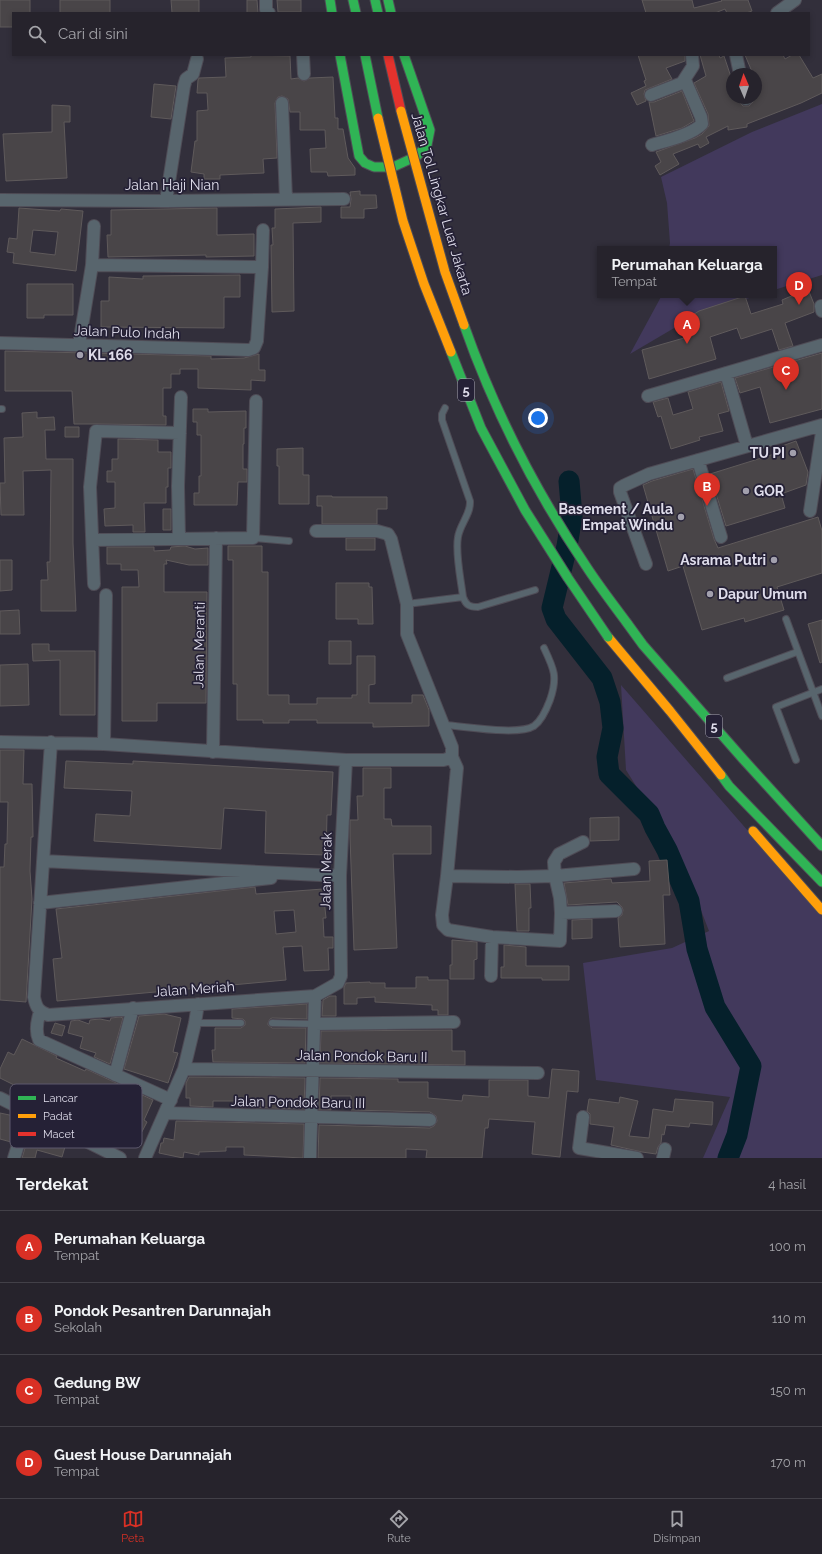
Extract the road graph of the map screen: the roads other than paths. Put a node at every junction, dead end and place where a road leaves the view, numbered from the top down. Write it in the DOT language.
graph roads {
  1 [pos="266,0"];
  2 [pos="330,0"];
  3 [pos="353,0"];
  4 [pos="375,0"];
  5 [pos="388,0"];
  6 [pos="795,0"];
  7 [pos="268,12"];
  8 [pos="332,12"];
  9 [pos="356,12"];
  10 [pos="378,12"];
  11 [pos="391,12"];
  12 [pos="778,12"];
  13 [pos="303,56"];
  14 [pos="340,56"];
  15 [pos="365,56"];
  16 [pos="388,56"];
  17 [pos="404,56"];
  18 [pos="692,56"];
  19 [pos="736,56"];
  20 [pos="197,59"];
  21 [pos="739,68"];
  22 [pos="304,74"];
  23 [pos="685,80"];
  24 [pos="650,95"];
  25 [pos="282,103"];
  26 [pos="652,145"];
  27 [pos="286,199"];
  28 [pos="344,199"];
  29 [pos="0,200"];
  30 [pos="166,200"];
  31 [pos="94,226"];
  32 [pos="263,230"];
  33 [pos="92,265"];
  34 [pos="262,267"];
  35 [pos="0,343"];
  36 [pos="79,345"];
  37 [pos="822,345"];
  38 [pos="726,373"];
  39 [pos="648,396"];
  40 [pos="181,397"];
  41 [pos="256,401"];
  42 [pos="445,408"];
  43 [pos="822,425"];
  44 [pos="180,433"];
  45 [pos="822,437"];
  46 [pos="746,446"];
  47 [pos="698,460"];
  48 [pos="810,511"];
  49 [pos="316,531"];
  50 [pos="721,537"];
  51 [pos="179,538"];
  52 [pos="216,538"];
  53 [pos="253,538"];
  54 [pos="93,540"];
  55 [pos="289,541"];
  56 [pos="646,564"];
  57 [pos="94,584"];
  58 [pos="535,590"];
  59 [pos="106,595"];
  60 [pos="463,597"];
  61 [pos="407,604"];
  62 [pos="786,619"];
  63 [pos="544,648"];
  64 [pos="797,652"];
  65 [pos="727,678"];
  66 [pos="822,689"];
  67 [pos="813,693"];
  68 [pos="822,716"];
  69 [pos="444,724"];
  70 [pos="0,742"];
  71 [pos="51,742"];
  72 [pos="104,744"];
  73 [pos="213,752"];
  74 [pos="452,757"];
  75 [pos="346,760"];
  76 [pos="796,760"];
  77 [pos="728,786"];
  78 [pos="738,809"];
  79 [pos="746,821"];
  80 [pos="583,842"];
  81 [pos="822,846"];
  82 [pos="43,861"];
  83 [pos="634,869"];
  84 [pos="288,873"];
  85 [pos="340,876"];
  86 [pos="447,876"];
  87 [pos="555,876"];
  88 [pos="822,882"];
  89 [pos="40,903"];
  90 [pos="822,910"];
  91 [pos="616,912"];
  92 [pos="561,913"];
  93 [pos="492,937"];
  94 [pos="491,976"];
  95 [pos="338,983"];
  96 [pos="315,996"];
  97 [pos="198,1004"];
  98 [pos="133,1008"];
  99 [pos="44,1013"];
  100 [pos="454,1022"];
  101 [pos="195,1023"];
  102 [pos="241,1023"];
  103 [pos="272,1023"];
  104 [pos="314,1024"];
  105 [pos="184,1069"];
  106 [pos="312,1070"];
  107 [pos="538,1073"];
  108 [pos="116,1075"];
  109 [pos="136,1084"];
  110 [pos="142,1087"];
  111 [pos="0,1098"];
  112 [pos="171,1100"];
  113 [pos="10,1103"];
  114 [pos="166,1113"];
  115 [pos="582,1117"];
  116 [pos="310,1118"];
  117 [pos="430,1120"];
  118 [pos="17,1148"];
  119 [pos="100,1148"];
  120 [pos="14,1158"];
  121 [pos="120,1158"];
  122 [pos="145,1158"];
  123 [pos="310,1158"];
  124 [pos="637,1158"];
  1 -- 7 [label="street"];
  2 -- 8 [label="main road"];
  3 -- 9 [label="main road"];
  4 -- 10 [label="main road"];
  5 -- 11 [label="main road"];
  6 -- 12 [label="street"];
  13 -- 22 [label="street"];
  14 -- 17 [label="main road"];
  15 -- 77 [label="main road, 5, bridge"];
  16 -- 81 [label="main road, Jalan Tol Lingkar Luar Jakarta / 5, bridge"];
  18 -- 23 [label="street"];
  19 -- 21 [label="street"];
  20 -- 30 [label="street"];
  23 -- 24 [label="street"];
  23 -- 26 [label="street"];
  25 -- 27 [label="street"];
  27 -- 28 [label="street, Jalan Haji Nian"];
  27 -- 30 [label="street, Jalan Haji Nian"];
  29 -- 30 [label="street, Jalan Haji Nian"];
  31 -- 33 [label="street"];
  32 -- 34 [label="street"];
  33 -- 34 [label="street"];
  33 -- 36 [label="street"];
  34 -- 36 [label="street, Jalan Pulo Indah"];
  35 -- 36 [label="street, Jalan Pulo Indah"];
  37 -- 38 [label="street"];
  38 -- 39 [label="street"];
  38 -- 46 [label="street"];
  40 -- 44 [label="street"];
  41 -- 53 [label="street"];
  42 -- 60 [label="lane"];
  43 -- 46 [label="street"];
  44 -- 51 [label="street"];
  44 -- 54 [label="street"];
  45 -- 48 [label="street"];
  46 -- 47 [label="street"];
  47 -- 50 [label="street"];
  47 -- 56 [label="street"];
  49 -- 61 [label="street"];
  51 -- 52 [label="street"];
  51 -- 54 [label="street"];
  52 -- 53 [label="street"];
  52 -- 73 [label="street, Jalan Meranti"];
  53 -- 55 [label="lane"];
  54 -- 57 [label="street"];
  58 -- 60 [label="lane"];
  59 -- 72 [label="street"];
  60 -- 61 [label="lane"];
  61 -- 69 [label="street"];
  62 -- 64 [label="lane"];
  63 -- 69 [label="lane"];
  64 -- 65 [label="lane"];
  64 -- 67 [label="lane"];
  66 -- 67 [label="lane"];
  67 -- 68 [label="lane"];
  67 -- 76 [label="lane"];
  69 -- 74 [label="street"];
  70 -- 71 [label="street"];
  71 -- 72 [label="street"];
  71 -- 82 [label="street"];
  72 -- 73 [label="street"];
  73 -- 75 [label="street"];
  74 -- 75 [label="street"];
  74 -- 86 [label="street"];
  75 -- 85 [label="street, Jalan Merak"];
  77 -- 78 [label="main road"];
  77 -- 88 [label="main road, 5"];
  79 -- 90 [label="main road"];
  80 -- 87 [label="street"];
  82 -- 84 [label="street"];
  82 -- 89 [label="street"];
  83 -- 87 [label="street"];
  84 -- 85 [label="street"];
  84 -- 89 [label="street"];
  85 -- 95 [label="street, Jalan Merak"];
  86 -- 87 [label="street"];
  86 -- 93 [label="street"];
  87 -- 92 [label="street"];
  89 -- 99 [label="street"];
  91 -- 92 [label="street"];
  92 -- 93 [label="street"];
  93 -- 94 [label="street"];
  95 -- 96 [label="street, Jalan Meriah"];
  96 -- 97 [label="street, Jalan Meriah"];
  96 -- 104 [label="street"];
  97 -- 98 [label="street, Jalan Meriah"];
  97 -- 101 [label="street"];
  98 -- 99 [label="street, Jalan Meriah"];
  98 -- 108 [label="street"];
  99 -- 108 [label="street"];
  100 -- 104 [label="street"];
  101 -- 102 [label="lane"];
  101 -- 105 [label="street"];
  103 -- 104 [label="lane"];
  104 -- 106 [label="street"];
  105 -- 106 [label="street, Jalan Pondok Baru II"];
  105 -- 112 [label="street"];
  106 -- 107 [label="street, Jalan Pondok Baru II"];
  106 -- 116 [label="street"];
  108 -- 109 [label="street"];
  110 -- 112 [label="street"];
  111 -- 113 [label="street"];
  112 -- 114 [label="street"];
  114 -- 116 [label="street, Jalan Pondok Baru III"];
  114 -- 122 [label="street"];
  115 -- 124 [label="street"];
  116 -- 117 [label="street, Jalan Pondok Baru III"];
  116 -- 123 [label="street"];
  118 -- 120 [label="street"];
  119 -- 121 [label="street"];
}
